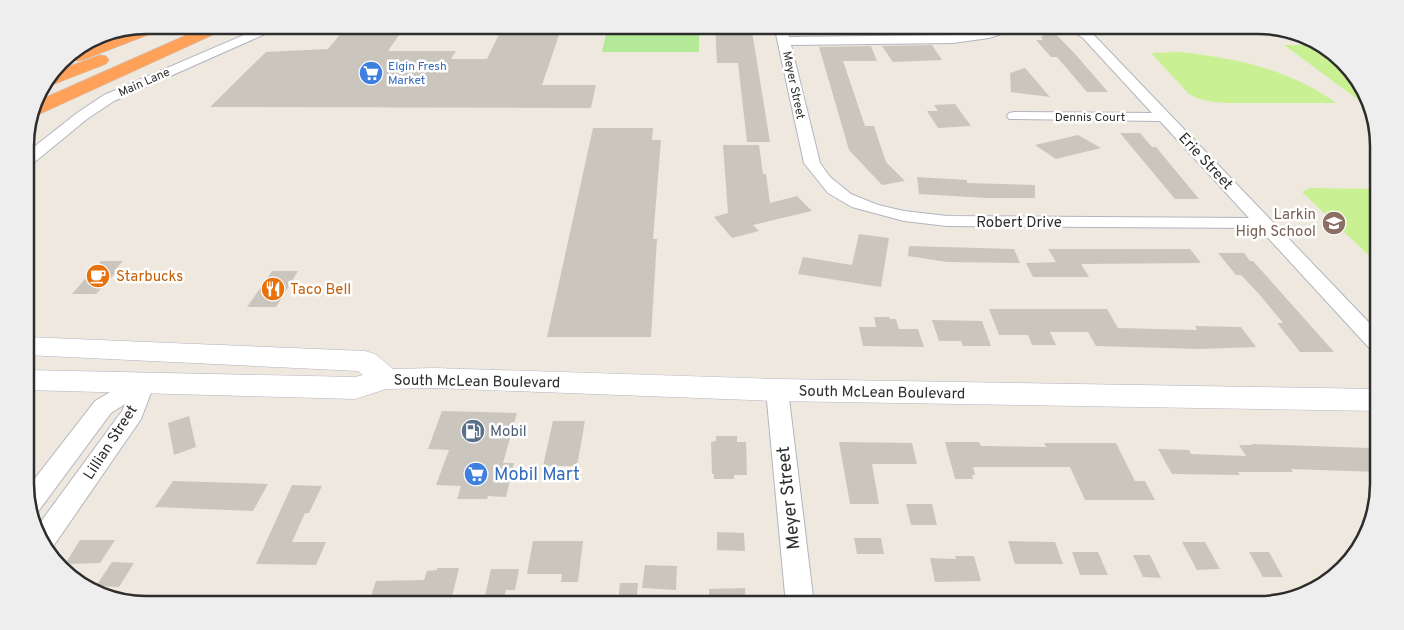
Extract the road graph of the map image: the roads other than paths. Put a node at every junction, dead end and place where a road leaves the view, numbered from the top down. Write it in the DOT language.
graph roads {
  1 [pos="167,34"];
  2 [pos="202,34"];
  3 [pos="256,34"];
  4 [pos="782,34"];
  5 [pos="989,34"];
  6 [pos="1085,34"];
  7 [pos="134,35"];
  8 [pos="784,41"];
  9 [pos="81,55"];
  10 [pos="59,76"];
  11 [pos="41,106"];
  12 [pos="1014,116"];
  13 [pos="1165,117"];
  14 [pos="807,146"];
  15 [pos="34,155"];
  16 [pos="1264,223"];
  17 [pos="1370,336"];
  18 [pos="34,346"];
  19 [pos="386,378"];
  20 [pos="34,380"];
  21 [pos="144,382"];
  22 [pos="777,390"];
  23 [pos="1370,400"];
  24 [pos="35,497"];
  25 [pos="46,535"];
  26 [pos="799,596"];
  1 -- 10 [label="highway"];
  2 -- 11 [label="highway"];
  3 -- 15 [label="street, Main Lane"];
  4 -- 8 [label="street, Meyer Street"];
  5 -- 8 [label="street"];
  6 -- 13 [label="street, Erie Street"];
  7 -- 9 [label="highway"];
  8 -- 14 [label="street, Meyer Street"];
  12 -- 13 [label="street, Dennis Court"];
  13 -- 16 [label="street, Erie Street"];
  14 -- 16 [label="street, Robert Drive"];
  16 -- 17 [label="street, Erie Street"];
  18 -- 19 [label="main road, South McLean Boulevard"];
  19 -- 21 [label="main road, South McLean Boulevard"];
  19 -- 22 [label="main road, South McLean Boulevard"];
  20 -- 21 [label="main road, South McLean Boulevard"];
  21 -- 24 [label="street, Lillian Street"];
  21 -- 25 [label="street, Lillian Street"];
  22 -- 23 [label="main road, South McLean Boulevard"];
  22 -- 26 [label="street, Meyer Street"];
}
